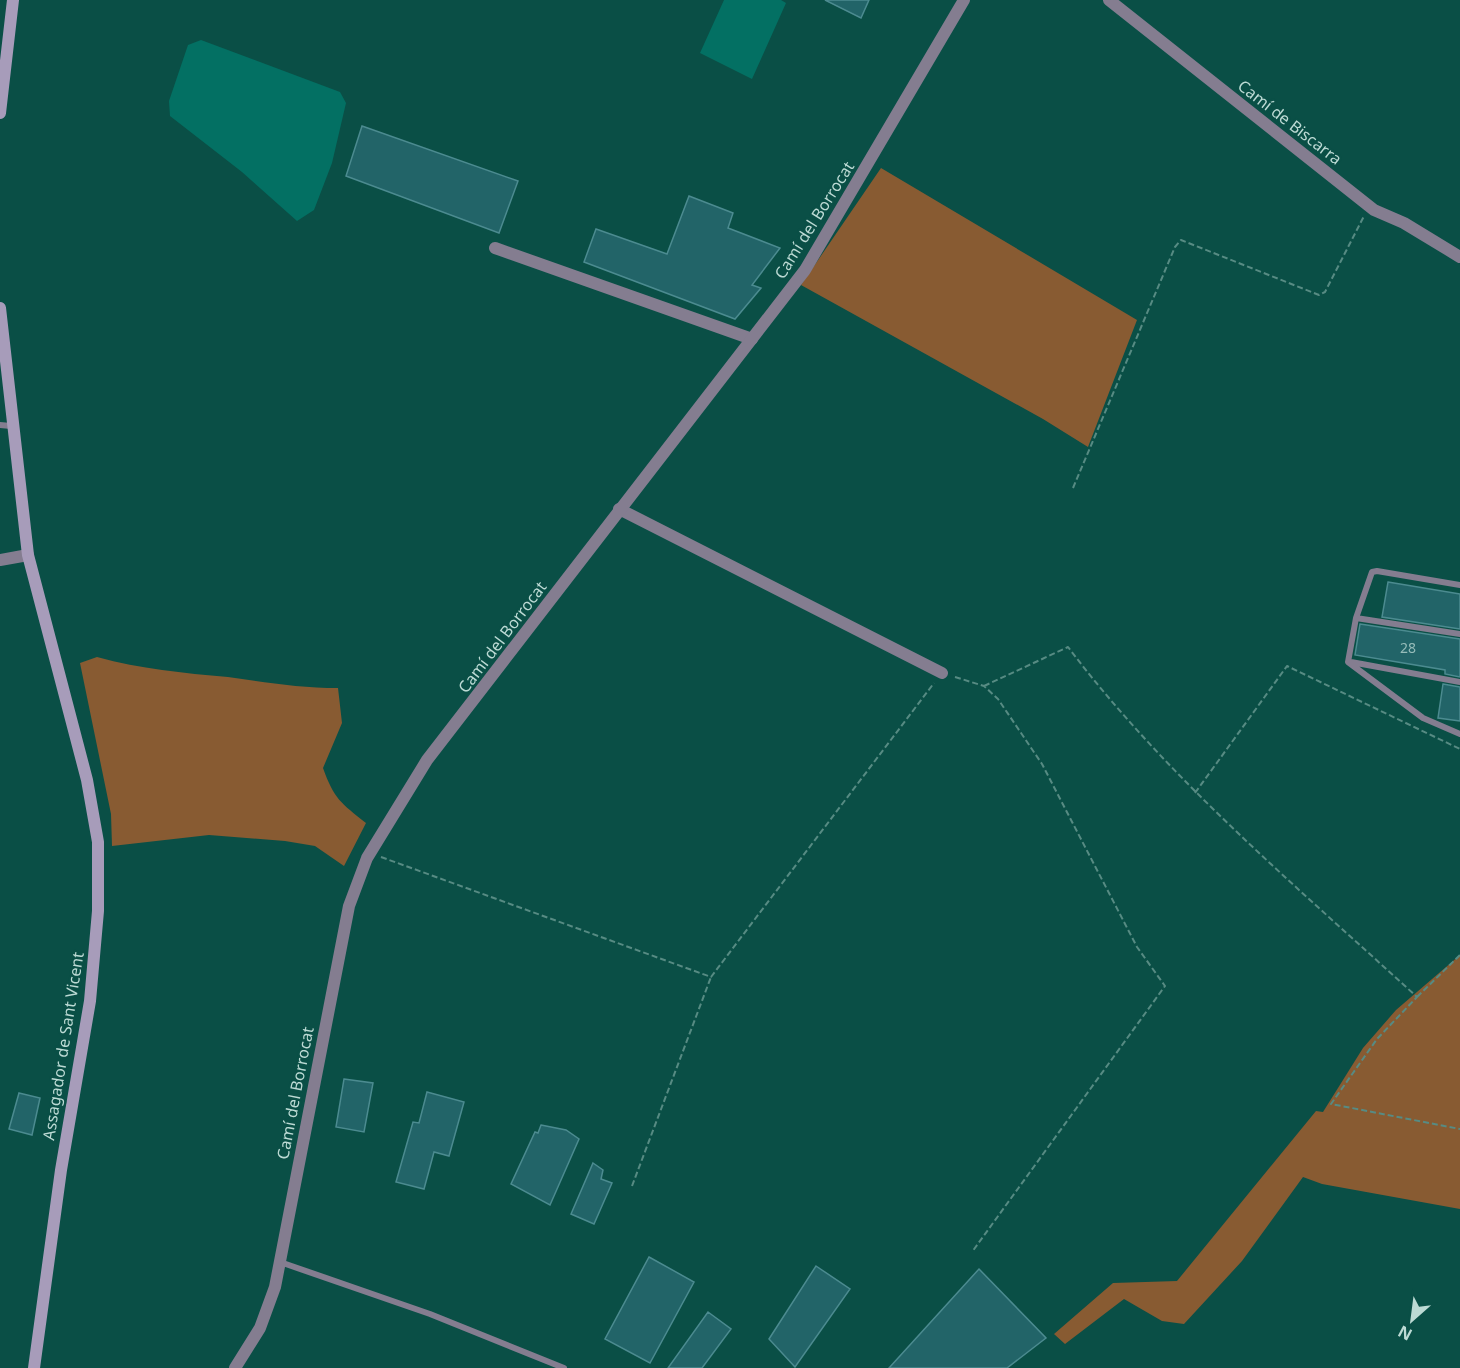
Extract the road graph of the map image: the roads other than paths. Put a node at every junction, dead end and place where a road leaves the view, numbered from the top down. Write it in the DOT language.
graph roads {
  1 [pos="13,0"];
  2 [pos="964,0"];
  3 [pos="1109,0"];
  4 [pos="0,113"];
  5 [pos="495,248"];
  6 [pos="1460,257"];
  7 [pos="0,308"];
  8 [pos="752,339"];
  9 [pos="6,425"];
  10 [pos="619,509"];
  11 [pos="28,555"];
  12 [pos="0,560"];
  13 [pos="1460,585"];
  14 [pos="1356,618"];
  15 [pos="1460,634"];
  16 [pos="1348,662"];
  17 [pos="942,673"];
  18 [pos="1460,682"];
  19 [pos="1460,734"];
  20 [pos="279,1262"];
  21 [pos="34,1368"];
  22 [pos="235,1368"];
  23 [pos="564,1368"];
  1 -- 4 [label="main road"];
  2 -- 8 [label="street, Camí del Borrocat"];
  3 -- 6 [label="street, Camí de Biscarra"];
  5 -- 8 [label="street"];
  7 -- 9 [label="main road, Assagador de Sant Vicent"];
  8 -- 10 [label="street, Camí del Borrocat"];
  9 -- 11 [label="main road, Assagador de Sant Vicent"];
  10 -- 17 [label="street"];
  10 -- 20 [label="street, Camí del Borrocat"];
  11 -- 12 [label="street"];
  11 -- 21 [label="main road, Assagador de Sant Vicent"];
  13 -- 14 [label="lane"];
  14 -- 15 [label="lane"];
  14 -- 16 [label="lane"];
  16 -- 18 [label="lane"];
  16 -- 19 [label="lane"];
  20 -- 22 [label="street, Camí del Borrocat"];
  20 -- 23 [label="lane"];
}
